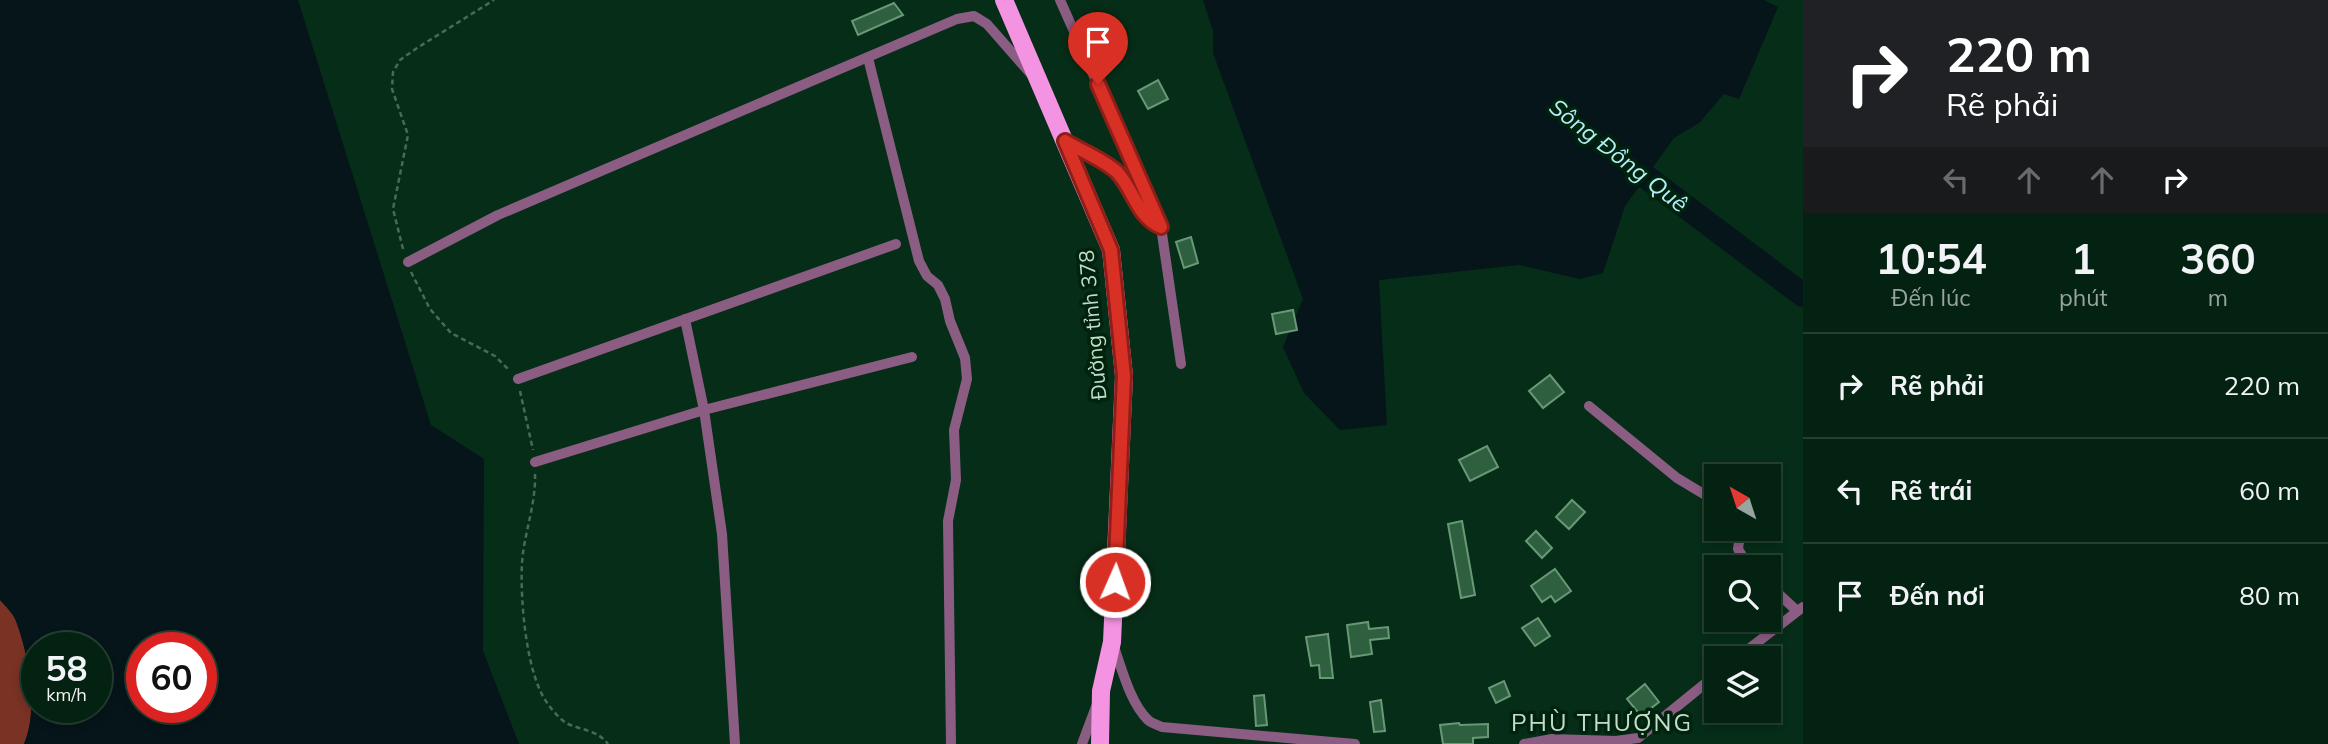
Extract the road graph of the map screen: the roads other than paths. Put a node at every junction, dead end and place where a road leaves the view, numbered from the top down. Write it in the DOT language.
graph roads {
  1 [pos="999,0"];
  2 [pos="1004,0"];
  3 [pos="1012,0"];
  4 [pos="1060,0"];
  5 [pos="1013,20"];
  6 [pos="868,58"];
  7 [pos="1040,83"];
  8 [pos="1065,141"];
  9 [pos="1161,227"];
  10 [pos="896,244"];
  11 [pos="408,262"];
  12 [pos="685,319"];
  13 [pos="912,357"];
  14 [pos="1181,365"];
  15 [pos="518,379"];
  16 [pos="1589,406"];
  17 [pos="704,410"];
  18 [pos="535,461"];
  19 [pos="1704,494"];
  20 [pos="1781,594"];
  21 [pos="1800,609"];
  22 [pos="1112,642"];
  23 [pos="1752,646"];
  24 [pos="1704,685"];
  25 [pos="1101,691"];
  26 [pos="1640,741"];
  27 [pos="735,744"];
  28 [pos="951,744"];
  29 [pos="1082,744"];
  30 [pos="1100,744"];
  31 [pos="1355,744"];
  32 [pos="1524,744"];
  1 -- 5 [label="street"];
  2 -- 5 [label="main road, Đường tỉnh 378"];
  3 -- 5 [label="street"];
  4 -- 9 [label="street"];
  5 -- 7 [label="main road, Đường tỉnh 378"];
  6 -- 7 [label="street"];
  6 -- 11 [label="street"];
  6 -- 28 [label="street"];
  7 -- 8 [label="main road, Đường tỉnh 378"];
  8 -- 9 [label="street"];
  8 -- 22 [label="main road, Đường tỉnh 378"];
  9 -- 14 [label="street"];
  10 -- 12 [label="street"];
  12 -- 15 [label="street"];
  12 -- 17 [label="street"];
  13 -- 17 [label="street"];
  16 -- 19 [label="street"];
  17 -- 18 [label="street"];
  17 -- 27 [label="street"];
  20 -- 21 [label="street"];
  21 -- 23 [label="street"];
  22 -- 25 [label="main road, Đường tỉnh 378"];
  22 -- 31 [label="street"];
  24 -- 26 [label="street"];
  25 -- 29 [label="street"];
  25 -- 30 [label="main road, Đường tỉnh 378"];
  26 -- 32 [label="street"];
}
